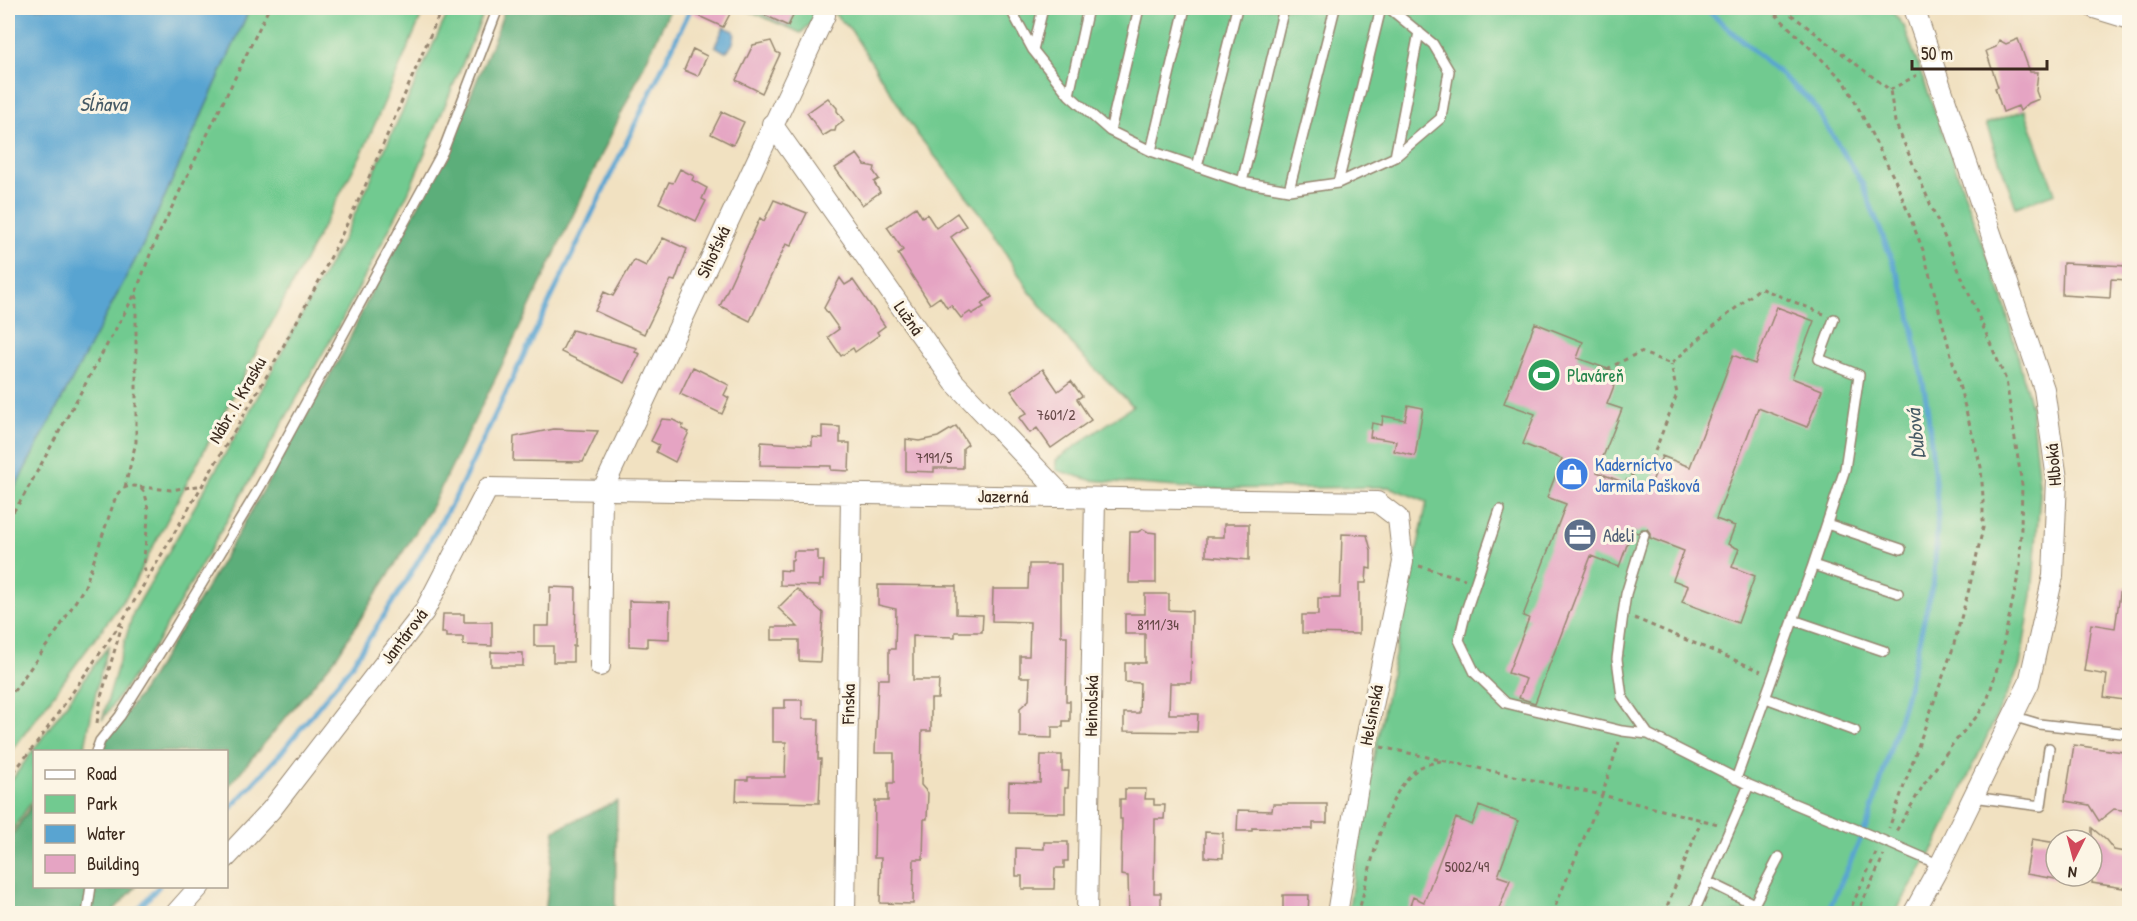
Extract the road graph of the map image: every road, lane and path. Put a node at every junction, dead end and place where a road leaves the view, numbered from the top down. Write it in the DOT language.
graph roads {
  1 [pos="269,8"];
  2 [pos="442,8"];
  3 [pos="498,8"];
  4 [pos="1010,8"];
  5 [pos="1043,8"];
  6 [pos="1088,8"];
  7 [pos="1139,8"];
  8 [pos="1185,8"];
  9 [pos="1237,8"];
  10 [pos="1284,8"];
  11 [pos="1335,8"];
  12 [pos="1381,8"];
  13 [pos="1389,8"];
  14 [pos="1769,8"];
  15 [pos="1785,8"];
  16 [pos="1914,8"];
  17 [pos="2094,8"];
  18 [pos="825,15"];
  19 [pos="2130,19"];
  20 [pos="1419,32"];
  21 [pos="1033,50"];
  22 [pos="1934,65"];
  23 [pos="1890,90"];
  24 [pos="1069,95"];
  25 [pos="772,124"];
  26 [pos="1110,131"];
  27 [pos="1151,151"];
  28 [pos="1395,157"];
  29 [pos="1197,167"];
  30 [pos="1242,182"];
  31 [pos="1338,183"];
  32 [pos="1289,190"];
  33 [pos="136,292"];
  34 [pos="1834,319"];
  35 [pos="1671,364"];
  36 [pos="1607,369"];
  37 [pos="1625,483"];
  38 [pos="204,485"];
  39 [pos="140,487"];
  40 [pos="125,488"];
  41 [pos="602,490"];
  42 [pos="851,494"];
  43 [pos="1064,497"];
  44 [pos="1095,498"];
  45 [pos="1500,510"];
  46 [pos="1398,518"];
  47 [pos="8,519"];
  48 [pos="1827,524"];
  49 [pos="1644,535"];
  50 [pos="1901,549"];
  51 [pos="1403,562"];
  52 [pos="1813,565"];
  53 [pos="147,578"];
  54 [pos="1475,582"];
  55 [pos="1898,593"];
  56 [pos="1623,614"];
  57 [pos="123,620"];
  58 [pos="1792,620"];
  59 [pos="1884,651"];
  60 [pos="600,666"];
  61 [pos="1774,676"];
  62 [pos="1766,698"];
  63 [pos="8,699"];
  64 [pos="2012,716"];
  65 [pos="1622,731"];
  66 [pos="1855,731"];
  67 [pos="1648,734"];
  68 [pos="2130,734"];
  69 [pos="100,741"];
  70 [pos="1365,744"];
  71 [pos="2049,747"];
  72 [pos="97,750"];
  73 [pos="1442,760"];
  74 [pos="8,779"];
  75 [pos="1736,779"];
  76 [pos="1749,785"];
  77 [pos="1602,795"];
  78 [pos="1973,797"];
  79 [pos="1701,821"];
  80 [pos="1731,824"];
  81 [pos="1889,828"];
  82 [pos="1889,843"];
  83 [pos="1879,848"];
  84 [pos="228,856"];
  85 [pos="1779,857"];
  86 [pos="1940,864"];
  87 [pos="1707,881"];
  88 [pos="91,888"];
  89 [pos="199,888"];
  90 [pos="1754,904"];
  91 [pos="184,912"];
  92 [pos="87,914"];
  93 [pos="845,914"];
  94 [pos="1087,914"];
  95 [pos="1337,914"];
  96 [pos="1358,914"];
  97 [pos="1552,914"];
  98 [pos="1664,914"];
  99 [pos="1693,914"];
  100 [pos="1749,914"];
  101 [pos="1848,914"];
  102 [pos="1857,914"];
  103 [pos="1913,914"];
  1 -- 33 [label="path"];
  2 -- 38 [label="path, Nábr. I. Krasku"];
  3 -- 69 [label="lane"];
  4 -- 21 [label="lane"];
  5 -- 21 [label="lane"];
  6 -- 24 [label="lane"];
  7 -- 26 [label="lane"];
  8 -- 27 [label="lane"];
  9 -- 29 [label="lane"];
  10 -- 30 [label="lane"];
  11 -- 32 [label="lane"];
  12 -- 31 [label="lane"];
  13 -- 20 [label="lane"];
  14 -- 81 [label="path"];
  15 -- 23 [label="path"];
  16 -- 22 [label="street, Hlboká"];
  17 -- 19 [label="street"];
  18 -- 25 [label="street, Sihoťská"];
  20 -- 28 [label="lane"];
  20 -- 28 [label="lane"];
  21 -- 24 [label="lane"];
  22 -- 23 [label="path"];
  22 -- 64 [label="street, Hlboká"];
  23 -- 82 [label="path"];
  24 -- 26 [label="lane"];
  25 -- 41 [label="street, Sihoťská"];
  25 -- 43 [label="street, Lužná"];
  26 -- 27 [label="lane"];
  27 -- 29 [label="lane"];
  28 -- 31 [label="lane"];
  29 -- 30 [label="lane"];
  30 -- 32 [label="lane"];
  31 -- 32 [label="lane"];
  33 -- 40 [label="path"];
  33 -- 47 [label="path"];
  34 -- 35 [label="path"];
  34 -- 48 [label="lane"];
  35 -- 36 [label="path"];
  35 -- 37 [label="path"];
  38 -- 39 [label="path"];
  38 -- 53 [label="path, Nábr. I. Krasku"];
  39 -- 40 [label="path"];
  39 -- 53 [label="path"];
  40 -- 63 [label="path"];
  41 -- 42 [label="street, Jazerná"];
  41 -- 60 [label="street"];
  41 -- 84 [label="street, Jantárová"];
  42 -- 43 [label="street, Jazerná"];
  42 -- 93 [label="street, Fínska"];
  43 -- 44 [label="street, Jazerná"];
  44 -- 46 [label="street, Jazerná"];
  44 -- 94 [label="street, Heinolská"];
  45 -- 54 [label="lane"];
  46 -- 51 [label="street, Helsinská"];
  48 -- 50 [label="lane"];
  48 -- 52 [label="lane"];
  49 -- 56 [label="lane"];
  51 -- 54 [label="path"];
  51 -- 70 [label="street, Helsinská"];
  52 -- 55 [label="lane"];
  52 -- 58 [label="lane"];
  53 -- 57 [label="path, Nábr. I. Krasku"];
  54 -- 65 [label="lane"];
  56 -- 61 [label="path"];
  56 -- 67 [label="lane"];
  57 -- 69 [label="path"];
  57 -- 74 [label="path, Nábr. I. Krasku"];
  58 -- 59 [label="lane"];
  58 -- 61 [label="lane"];
  61 -- 62 [label="lane"];
  62 -- 66 [label="lane"];
  62 -- 75 [label="lane"];
  64 -- 68 [label="lane"];
  64 -- 78 [label="street, Hlboká"];
  65 -- 67 [label="lane"];
  65 -- 77 [label="path"];
  67 -- 75 [label="lane"];
  69 -- 72 [label="lane"];
  70 -- 73 [label="path"];
  70 -- 95 [label="street, Helsinská"];
  71 -- 78 [label="lane"];
  73 -- 77 [label="path"];
  73 -- 96 [label="path"];
  75 -- 76 [label="lane"];
  76 -- 80 [label="lane"];
  76 -- 82 [label="lane, bridge"];
  77 -- 79 [label="path"];
  77 -- 97 [label="path"];
  78 -- 86 [label="street, Hlboká"];
  79 -- 80 [label="path"];
  79 -- 98 [label="path"];
  80 -- 87 [label="lane"];
  82 -- 86 [label="lane"];
  82 -- 102 [label="path"];
  83 -- 101 [label="path"];
  85 -- 90 [label="lane"];
  86 -- 103 [label="street, Hlboká"];
  87 -- 90 [label="lane"];
  87 -- 99 [label="lane"];
  88 -- 92 [label="lane"];
  89 -- 91 [label="street"];
  90 -- 100 [label="lane"];
}
